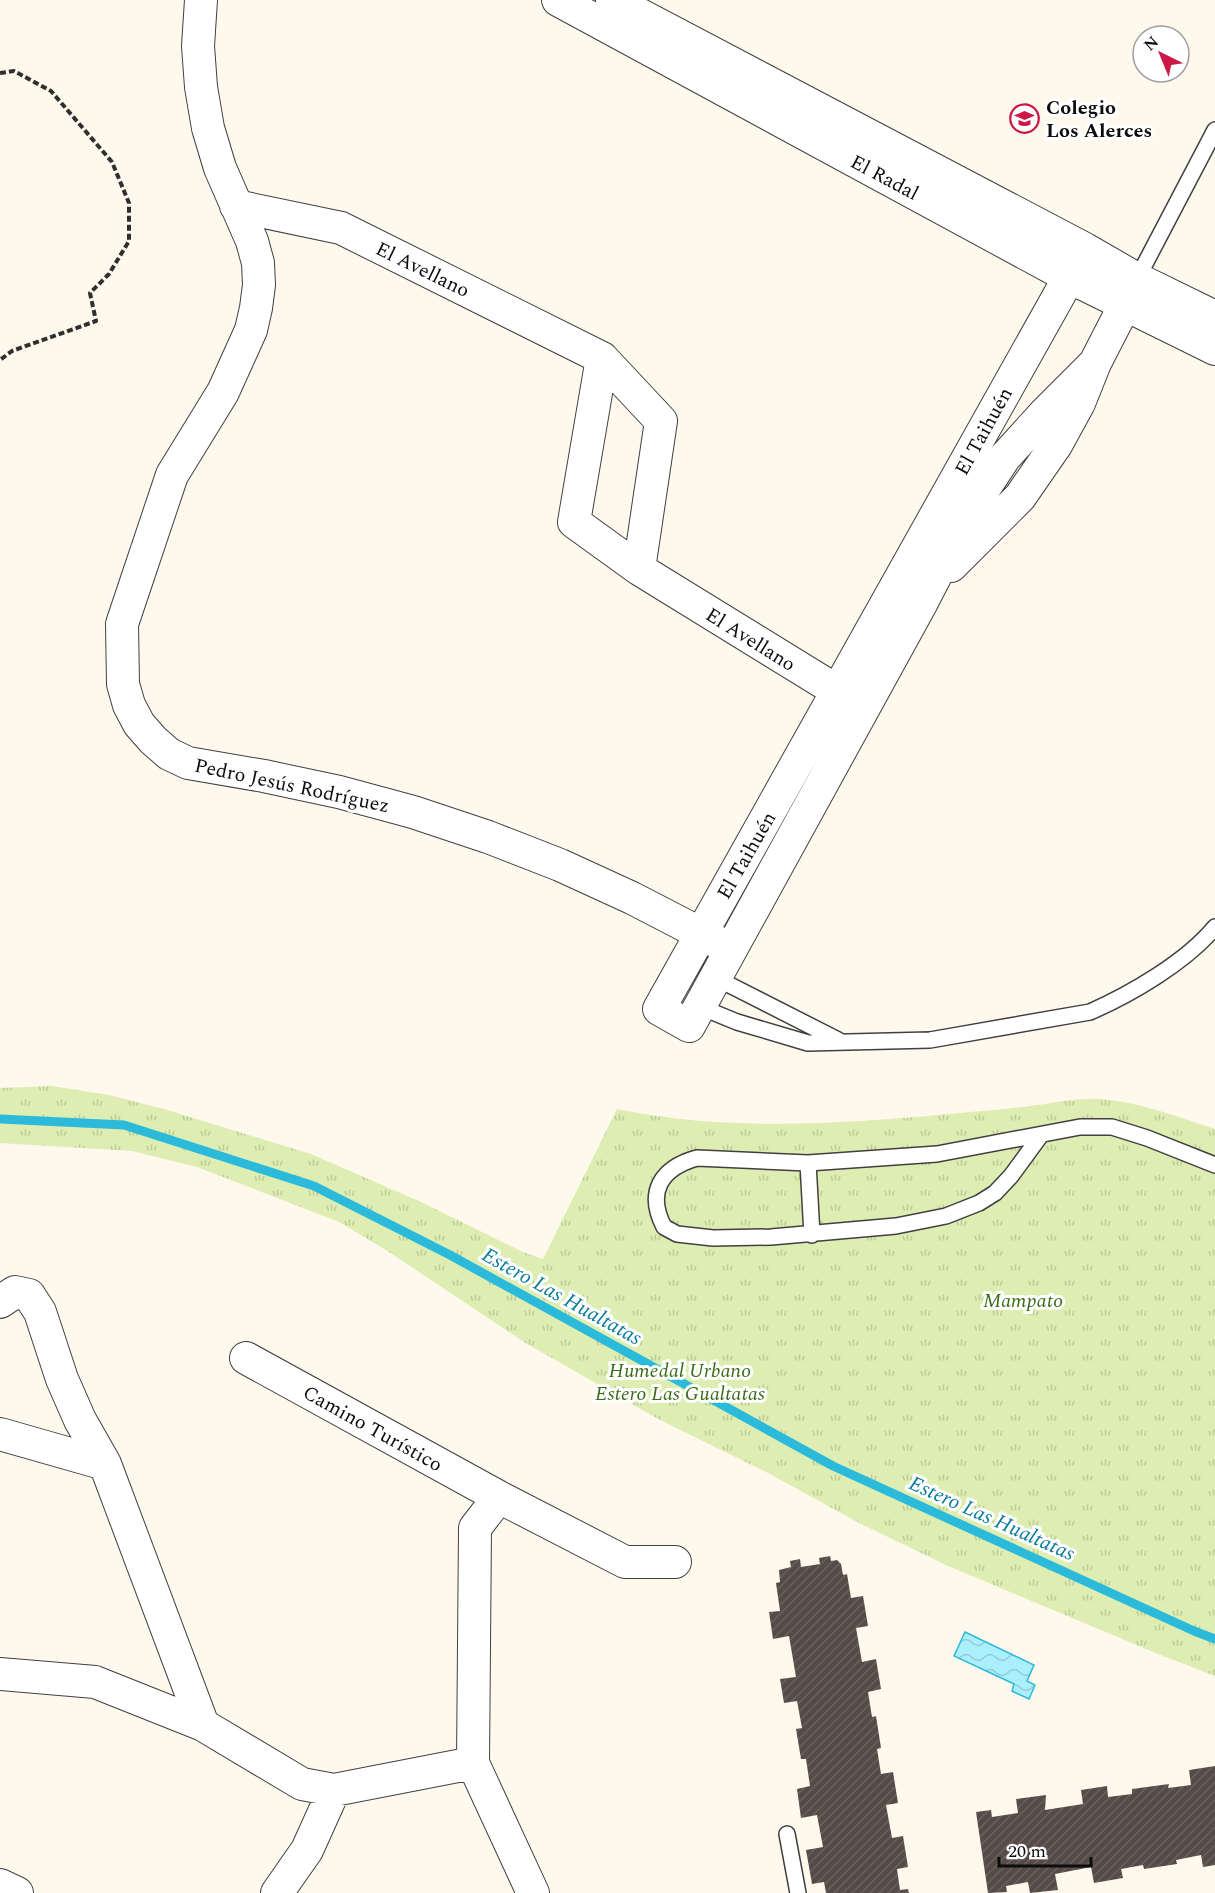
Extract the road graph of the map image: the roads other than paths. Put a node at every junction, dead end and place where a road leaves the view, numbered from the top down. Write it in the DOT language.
graph roads {
  1 [pos="201,0"];
  2 [pos="558,0"];
  3 [pos="612,0"];
  4 [pos="1215,130"];
  5 [pos="236,206"];
  6 [pos="1085,249"];
  7 [pos="1069,277"];
  8 [pos="1131,292"];
  9 [pos="1215,317"];
  10 [pos="1215,349"];
  11 [pos="602,358"];
  12 [pos="639,569"];
  13 [pos="851,700"];
  14 [pos="1215,927"];
  15 [pos="701,934"];
  16 [pos="730,949"];
  17 [pos="714,977"];
  18 [pos="698,1006"];
  19 [pos="841,1041"];
  20 [pos="1041,1135"];
  21 [pos="808,1163"];
  22 [pos="1215,1165"];
  23 [pos="812,1235"];
  24 [pos="0,1302"];
  25 [pos="246,1358"];
  26 [pos="0,1434"];
  27 [pos="105,1464"];
  28 [pos="499,1497"];
  29 [pos="675,1562"];
  30 [pos="0,1674"];
  31 [pos="203,1725"];
  32 [pos="473,1763"];
  33 [pos="334,1790"];
  34 [pos="787,1834"];
  35 [pos="0,1886"];
  36 [pos="17,1893"];
  37 [pos="277,1893"];
  38 [pos="533,1893"];
  39 [pos="798,1893"];
  1 -- 5 [label="street, Pedro Jesús Rodríguez"];
  2 -- 7 [label="street, El Radal"];
  3 -- 6 [label="street, El Radal"];
  4 -- 8 [label="lane"];
  5 -- 11 [label="street, El Avellano"];
  5 -- 15 [label="street, Pedro Jesús Rodríguez"];
  6 -- 7 [label="street, El Taihuén"];
  6 -- 8 [label="street, El Radal"];
  7 -- 8 [label="street, El Radal"];
  7 -- 13 [label="street, El Taihuén"];
  8 -- 9 [label="street, El Radal"];
  8 -- 10 [label="street, El Radal"];
  8 -- 13 [label="street, El Taihuén"];
  11 -- 12 [label="street, El Avellano"];
  11 -- 12 [label="street, El Avellano"];
  12 -- 13 [label="street, El Avellano"];
  13 -- 15 [label="street, El Taihuén"];
  13 -- 16 [label="street, El Taihuén"];
  14 -- 19 [label="lane"];
  15 -- 16 [label="street, Pedro Jesús Rodríguez"];
  15 -- 18 [label="street, El Taihuén"];
  16 -- 17 [label="street, El Taihuén"];
  17 -- 18 [label="street, El Taihuén"];
  17 -- 19 [label="lane"];
  18 -- 19 [label="lane"];
  20 -- 21 [label="lane"];
  20 -- 22 [label="lane"];
  20 -- 23 [label="lane"];
  21 -- 23 [label="lane"];
  21 -- 23 [label="lane"];
  24 -- 27 [label="street"];
  25 -- 28 [label="street, Camino Turístico"];
  26 -- 27 [label="street"];
  27 -- 31 [label="street"];
  28 -- 29 [label="street, Camino Turístico"];
  28 -- 32 [label="street"];
  30 -- 31 [label="street"];
  31 -- 33 [label="street"];
  32 -- 33 [label="street"];
  32 -- 38 [label="street"];
  33 -- 37 [label="street"];
  34 -- 39 [label="lane"];
  35 -- 36 [label="street"];
}
